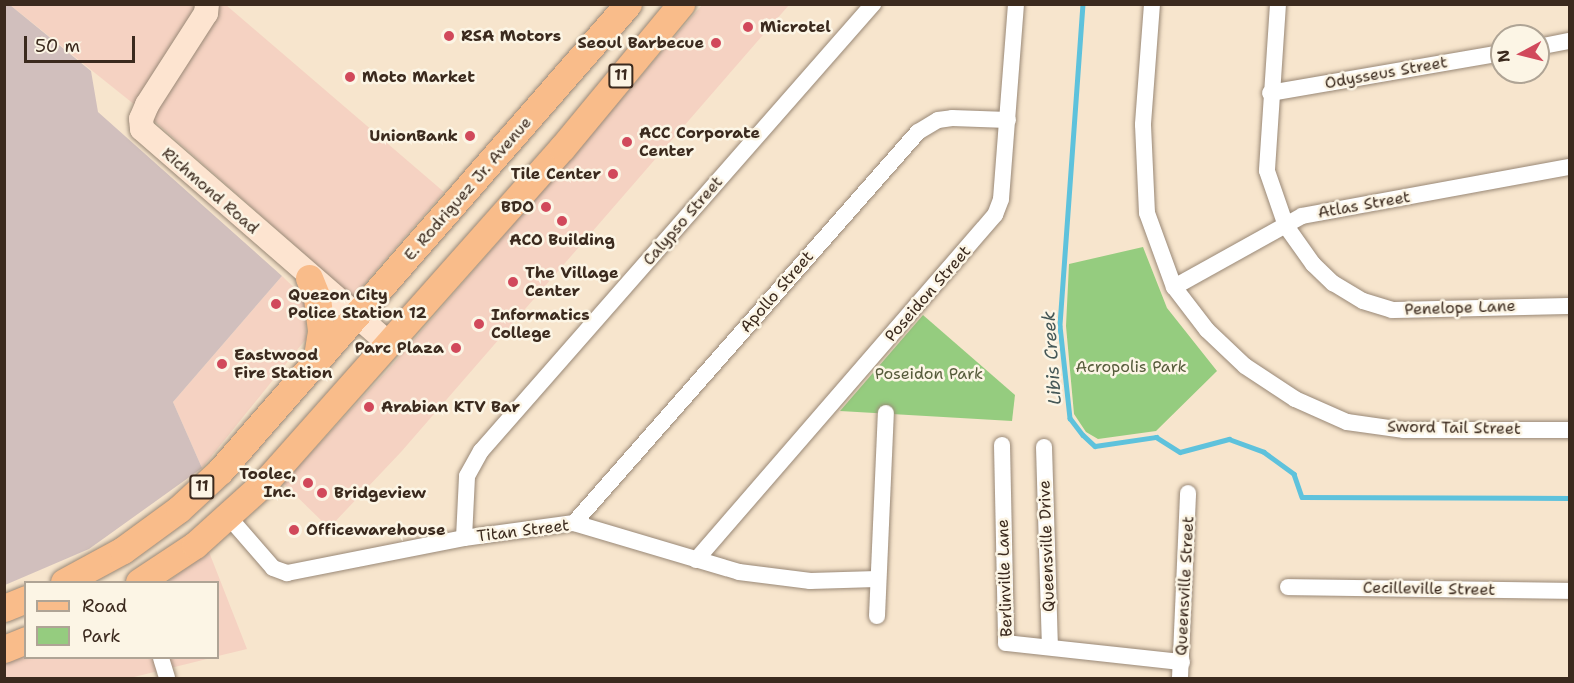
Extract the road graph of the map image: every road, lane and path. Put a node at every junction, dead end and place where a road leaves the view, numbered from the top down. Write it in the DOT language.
graph roads {
  1 [pos="207,4"];
  2 [pos="628,4"];
  3 [pos="681,4"];
  4 [pos="873,4"];
  5 [pos="1016,4"];
  6 [pos="1152,4"];
  7 [pos="1278,4"];
  8 [pos="1569,41"];
  9 [pos="1550,45"];
  10 [pos="1490,55"];
  11 [pos="1270,93"];
  12 [pos="528,119"];
  13 [pos="1008,120"];
  14 [pos="562,148"];
  15 [pos="1569,167"];
  16 [pos="1286,226"];
  17 [pos="309,278"];
  18 [pos="1174,286"];
  19 [pos="1569,306"];
  20 [pos="357,318"];
  21 [pos="389,344"];
  22 [pos="316,364"];
  23 [pos="886,413"];
  24 [pos="1569,430"];
  25 [pos="1002,444"];
  26 [pos="1044,447"];
  27 [pos="1188,494"];
  28 [pos="227,515"];
  29 [pos="574,523"];
  30 [pos="464,538"];
  31 [pos="696,560"];
  32 [pos="877,579"];
  33 [pos="66,581"];
  34 [pos="141,581"];
  35 [pos="1288,587"];
  36 [pos="1569,591"];
  37 [pos="24,600"];
  38 [pos="4,608"];
  39 [pos="877,616"];
  40 [pos="24,641"];
  41 [pos="1050,646"];
  42 [pos="4,649"];
  43 [pos="162,659"];
  44 [pos="1181,670"];
  45 [pos="167,678"];
  1 -- 17 [label="street, Richmond Road"];
  2 -- 12 [label="main road, E. Rodriguez Jr. Avenue / 11"];
  3 -- 14 [label="main road, 11"];
  4 -- 30 [label="street, Calypso Street"];
  5 -- 13 [label="street, Poseidon Street"];
  6 -- 18 [label="street, Sword Tail Street"];
  7 -- 11 [label="street, Penelope Lane"];
  8 -- 9 [label="street"];
  10 -- 11 [label="street, Odysseus Street"];
  11 -- 16 [label="street, Penelope Lane"];
  12 -- 14 [label="main road"];
  12 -- 20 [label="main road, E. Rodriguez Jr. Avenue / 11"];
  13 -- 29 [label="street, Apollo Street"];
  13 -- 31 [label="street, Poseidon Street"];
  14 -- 21 [label="main road, 11"];
  15 -- 16 [label="street, Atlas Street"];
  16 -- 18 [label="street, Atlas Street"];
  16 -- 19 [label="street, Penelope Lane"];
  17 -- 20 [label="street, Richmond Road"];
  17 -- 22 [label="main road"];
  18 -- 24 [label="street, Sword Tail Street"];
  20 -- 21 [label="street, Richmond Road"];
  20 -- 22 [label="main road, E. Rodriguez Jr. Avenue / 11"];
  21 -- 28 [label="main road, 11"];
  22 -- 33 [label="main road, E. Rodriguez Jr. Avenue / 11"];
  23 -- 32 [label="street"];
  25 -- 41 [label="street, Berlinville Lane"];
  26 -- 41 [label="street, Queensville Drive"];
  27 -- 44 [label="street, Queensville Street"];
  28 -- 30 [label="street, Titan Street"];
  28 -- 34 [label="main road, 11"];
  29 -- 30 [label="street, Titan Street"];
  29 -- 31 [label="street, Titan Street"];
  31 -- 32 [label="street, Titan Street"];
  32 -- 39 [label="street"];
  35 -- 36 [label="street, Cecilleville Street"];
  37 -- 38 [label="main road"];
  40 -- 42 [label="main road"];
  41 -- 44 [label="street, Berlinville Lane"];
  43 -- 45 [label="street"];
}
